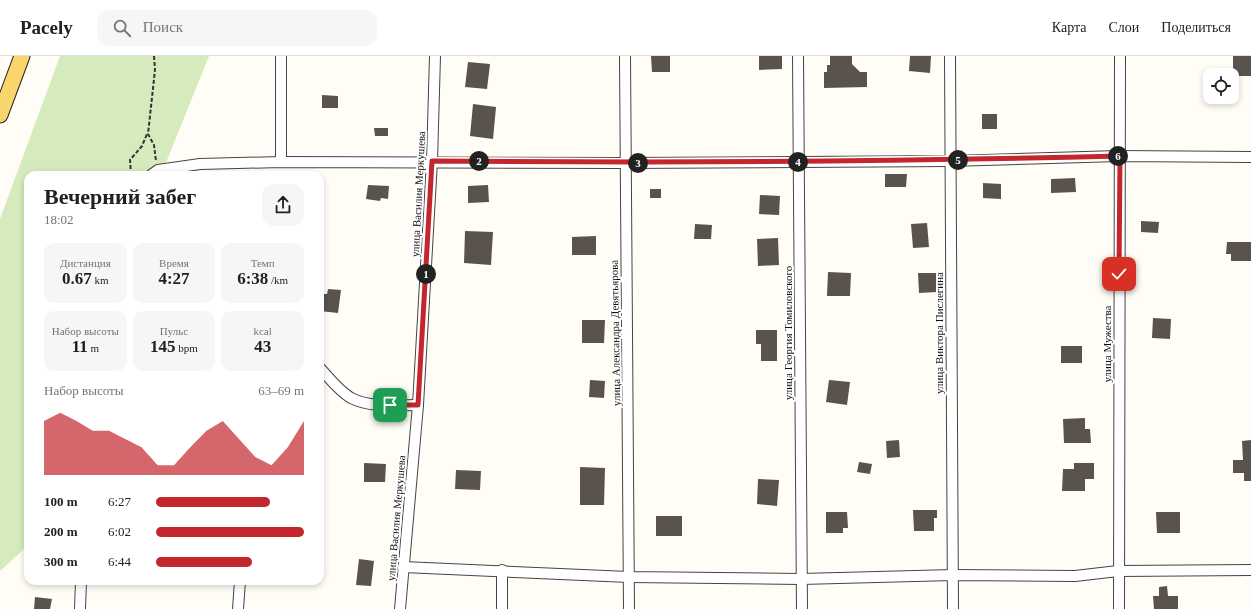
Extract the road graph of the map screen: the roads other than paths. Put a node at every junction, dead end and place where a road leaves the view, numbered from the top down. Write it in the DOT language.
graph roads {
  1 [pos="22,56"];
  2 [pos="281,56"];
  3 [pos="435,56"];
  4 [pos="625,56"];
  5 [pos="798,56"];
  6 [pos="950,56"];
  7 [pos="1120,56"];
  8 [pos="0,115"];
  9 [pos="1120,156"];
  10 [pos="1251,157"];
  11 [pos="432,161"];
  12 [pos="950,161"];
  13 [pos="281,162"];
  14 [pos="798,162"];
  15 [pos="626,163"];
  16 [pos="161,171"];
  17 [pos="324,372"];
  18 [pos="418,405"];
  19 [pos="403,567"];
  20 [pos="502,570"];
  21 [pos="1251,570"];
  22 [pos="1118,571"];
  23 [pos="953,576"];
  24 [pos="629,577"];
  25 [pos="801,579"];
  26 [pos="81,585"];
  27 [pos="240,585"];
  28 [pos="80,609"];
  29 [pos="238,609"];
  30 [pos="400,609"];
  31 [pos="502,609"];
  32 [pos="629,609"];
  33 [pos="802,609"];
  34 [pos="953,609"];
  35 [pos="1119,609"];
  1 -- 8 [label="main road"];
  2 -- 13 [label="street"];
  3 -- 11 [label="street, улица Василия Меркушева"];
  4 -- 15 [label="street, улица Александра Девятьярова"];
  5 -- 14 [label="street, улица Георгия Томиловского"];
  6 -- 12 [label="street, улица Виктора Пислегина"];
  7 -- 9 [label="street, улица Мужества"];
  9 -- 10 [label="street"];
  9 -- 12 [label="street"];
  9 -- 22 [label="street, улица Мужества"];
  11 -- 13 [label="street"];
  11 -- 15 [label="street"];
  11 -- 18 [label="street, улица Василия Меркушева"];
  12 -- 14 [label="street"];
  12 -- 23 [label="street, улица Виктора Пислегина"];
  13 -- 16 [label="street"];
  14 -- 15 [label="street"];
  14 -- 25 [label="street, улица Георгия Томиловского"];
  15 -- 24 [label="street, улица Александра Девятьярова"];
  17 -- 18 [label="street"];
  18 -- 19 [label="street, улица Василия Меркушева"];
  19 -- 20 [label="street"];
  19 -- 30 [label="street, улица Василия Меркушева"];
  20 -- 24 [label="street"];
  20 -- 31 [label="street"];
  21 -- 22 [label="street"];
  22 -- 23 [label="street"];
  22 -- 35 [label="street, улица Мужества"];
  23 -- 25 [label="street"];
  23 -- 34 [label="street, улица Виктора Пислегина"];
  24 -- 25 [label="street"];
  24 -- 32 [label="street, улица Александра Девятьярова"];
  25 -- 33 [label="street, улица Георгия Томиловского"];
  26 -- 28 [label="street"];
  27 -- 29 [label="street"];
}
